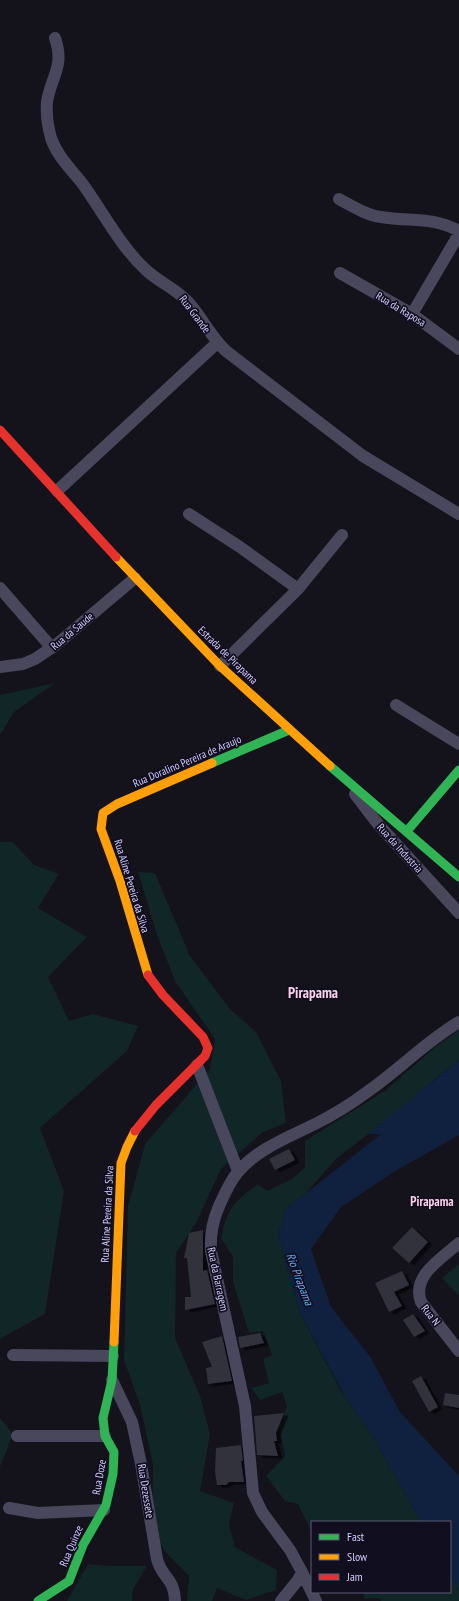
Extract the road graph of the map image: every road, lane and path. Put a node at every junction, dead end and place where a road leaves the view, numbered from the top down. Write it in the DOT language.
graph roads {
  1 [pos="55,38"];
  2 [pos="339,199"];
  3 [pos="459,231"];
  4 [pos="459,234"];
  5 [pos="340,273"];
  6 [pos="412,314"];
  7 [pos="217,343"];
  8 [pos="459,349"];
  9 [pos="0,430"];
  10 [pos="57,491"];
  11 [pos="189,514"];
  12 [pos="459,514"];
  13 [pos="342,535"];
  14 [pos="134,578"];
  15 [pos="0,588"];
  16 [pos="298,589"];
  17 [pos="52,648"];
  18 [pos="220,666"];
  19 [pos="0,667"];
  20 [pos="396,705"];
  21 [pos="289,730"];
  22 [pos="459,744"];
  23 [pos="458,772"];
  24 [pos="345,779"];
  25 [pos="100,822"];
  26 [pos="407,831"];
  27 [pos="396,843"];
  28 [pos="459,877"];
  29 [pos="459,913"];
  30 [pos="459,1022"];
  31 [pos="197,1065"];
  32 [pos="238,1172"];
  33 [pos="459,1243"];
  34 [pos="459,1351"];
  35 [pos="13,1355"];
  36 [pos="113,1356"];
  37 [pos="112,1380"];
  38 [pos="17,1436"];
  39 [pos="105,1436"];
  40 [pos="9,1508"];
  41 [pos="104,1510"];
  42 [pos="302,1572"];
  43 [pos="311,1591"];
  44 [pos="38,1601"];
  45 [pos="175,1601"];
  46 [pos="281,1601"];
  1 -- 7 [label="street, Rua Grande"];
  2 -- 3 [label="street"];
  4 -- 6 [label="street"];
  5 -- 6 [label="street, Rua da Raposa"];
  6 -- 8 [label="street, Rua da Raposa"];
  7 -- 10 [label="street"];
  7 -- 12 [label="street, Rua Grande"];
  9 -- 10 [label="street, Estrada de Pirapama"];
  10 -- 14 [label="street, Estrada de Pirapama"];
  11 -- 16 [label="street"];
  13 -- 16 [label="street"];
  14 -- 17 [label="street, Rua da Saude"];
  14 -- 18 [label="street, Estrada de Pirapama"];
  15 -- 17 [label="street"];
  16 -- 18 [label="street"];
  17 -- 19 [label="street, Rua da Saude"];
  18 -- 21 [label="street, Estrada de Pirapama"];
  20 -- 22 [label="street"];
  21 -- 24 [label="street, Estrada de Pirapama"];
  21 -- 25 [label="street, Rua Doralino Pereira de Araujo"];
  23 -- 26 [label="street"];
  24 -- 26 [label="street, Estrada de Pirapama"];
  24 -- 27 [label="street, Rua da Industria"];
  25 -- 31 [label="street, Rua Aline Pereira da Silva"];
  26 -- 27 [label="street"];
  26 -- 28 [label="street, Estrada de Pirapama"];
  27 -- 29 [label="street, Rua da Industria"];
  30 -- 32 [label="street, Rua da Barragem"];
  31 -- 32 [label="street"];
  31 -- 36 [label="street, Rua Aline Pereira da Silva"];
  32 -- 42 [label="street, Rua da Barragem"];
  33 -- 34 [label="street, Rua N"];
  35 -- 36 [label="street"];
  36 -- 37 [label="street, Rua Aline Pereira da Silva"];
  37 -- 39 [label="street, Rua Doze"];
  37 -- 45 [label="street, Rua Dezessete"];
  38 -- 39 [label="street"];
  39 -- 41 [label="street, Rua Doze"];
  40 -- 41 [label="street"];
  41 -- 44 [label="street, Rua Quinze"];
  42 -- 43 [label="street, Rua da Barragem"];
  42 -- 46 [label="street"];
}
